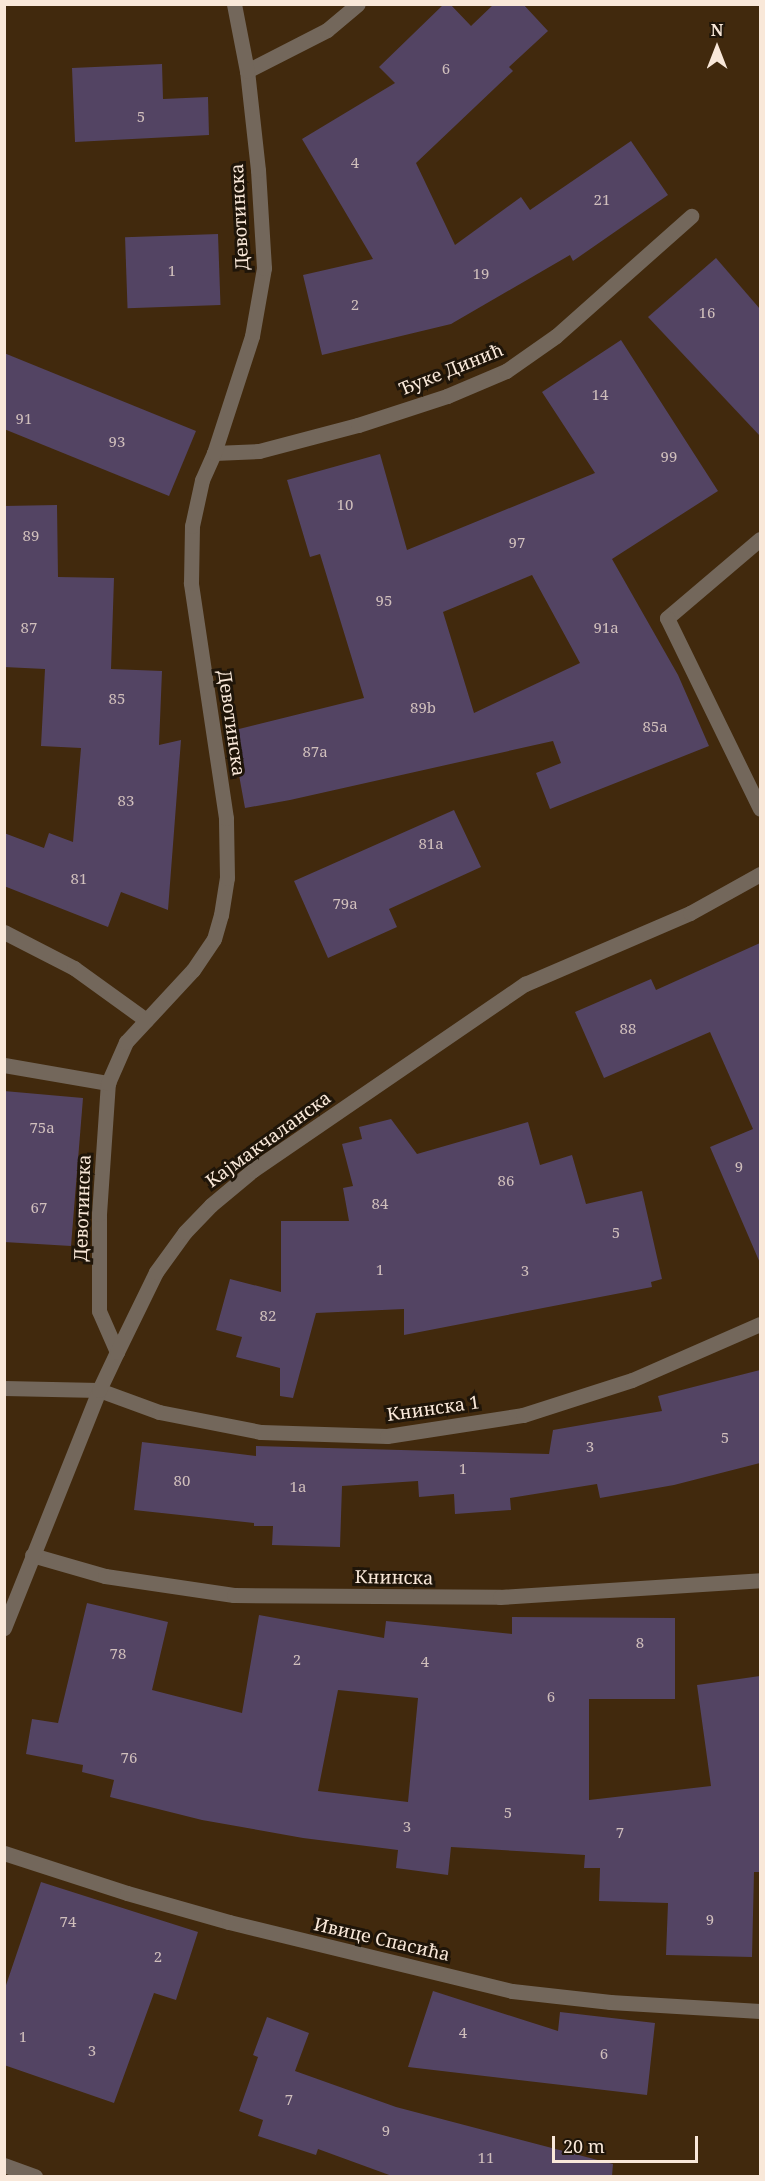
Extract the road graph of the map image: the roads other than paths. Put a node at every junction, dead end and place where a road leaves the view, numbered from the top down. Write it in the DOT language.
graph roads {
  1 [pos="234,4"];
  2 [pos="358,4"];
  3 [pos="247,71"];
  4 [pos="691,216"];
  5 [pos="214,453"];
  6 [pos="760,539"];
  7 [pos="760,809"];
  8 [pos="760,874"];
  9 [pos="4,932"];
  10 [pos="146,1020"];
  11 [pos="4,1065"];
  12 [pos="108,1083"];
  13 [pos="760,1324"];
  14 [pos="117,1352"];
  15 [pos="4,1388"];
  16 [pos="99,1390"];
  17 [pos="32,1555"];
  18 [pos="760,1580"];
  19 [pos="4,1628"];
  20 [pos="4,1853"];
  21 [pos="760,2011"];
  22 [pos="4,2164"];
  23 [pos="36,2176"];
  1 -- 3 [label="street, Девотинска"];
  2 -- 3 [label="street"];
  3 -- 5 [label="street, Девотинска"];
  4 -- 5 [label="street, Ђуке Динић"];
  5 -- 10 [label="street, Девотинска"];
  6 -- 7 [label="street"];
  8 -- 14 [label="street, Кајмакчаланска"];
  9 -- 10 [label="street"];
  10 -- 12 [label="street, Девотинска"];
  11 -- 12 [label="street"];
  12 -- 14 [label="street, Девотинска"];
  13 -- 16 [label="street, Книнска 1"];
  14 -- 16 [label="street, Кајмакчаланска"];
  15 -- 16 [label="street, Книнска 1"];
  16 -- 17 [label="street, Кајмакчаланска"];
  17 -- 18 [label="street, Книнска"];
  17 -- 19 [label="street, Кајмакчаланска"];
  20 -- 21 [label="street, Ивице Спасића"];
  22 -- 23 [label="street"];
}
